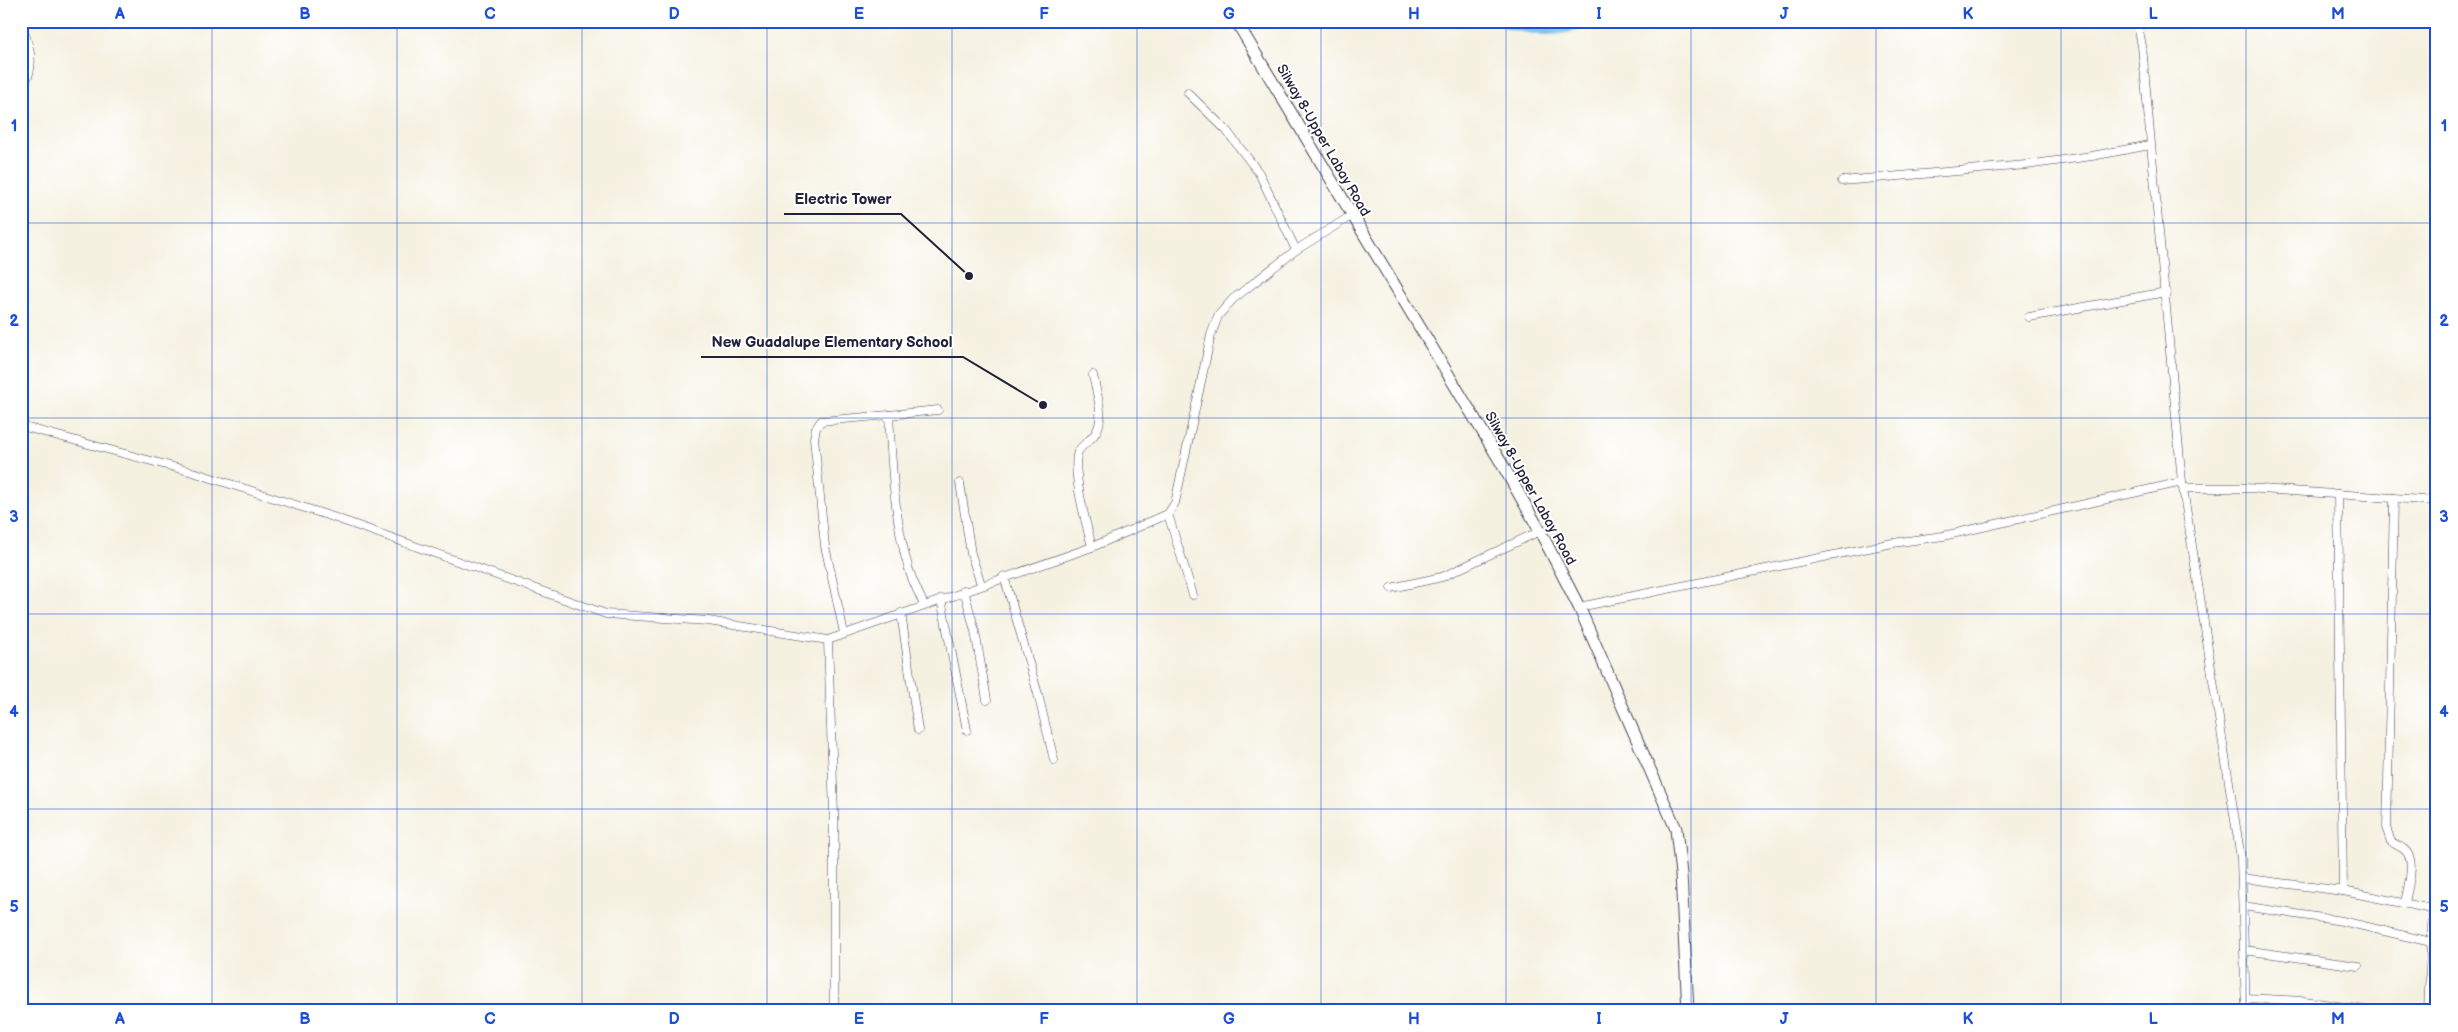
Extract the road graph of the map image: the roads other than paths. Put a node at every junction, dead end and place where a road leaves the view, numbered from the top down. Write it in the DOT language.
graph roads {
  1 [pos="1236,21"];
  2 [pos="2137,21"];
  3 [pos="21,22"];
  4 [pos="21,88"];
  5 [pos="1188,93"];
  6 [pos="2150,145"];
  7 [pos="1842,182"];
  8 [pos="1351,216"];
  9 [pos="1296,250"];
  10 [pos="2166,292"];
  11 [pos="2029,317"];
  12 [pos="1093,375"];
  13 [pos="938,410"];
  14 [pos="889,415"];
  15 [pos="21,426"];
  16 [pos="960,483"];
  17 [pos="2183,485"];
  18 [pos="2338,494"];
  19 [pos="2394,498"];
  20 [pos="2437,501"];
  21 [pos="1168,514"];
  22 [pos="1540,531"];
  23 [pos="1092,547"];
  24 [pos="1004,576"];
  25 [pos="980,584"];
  26 [pos="1391,588"];
  27 [pos="964,590"];
  28 [pos="1193,595"];
  29 [pos="941,599"];
  30 [pos="924,605"];
  31 [pos="1579,606"];
  32 [pos="901,613"];
  33 [pos="844,633"];
  34 [pos="828,640"];
  35 [pos="987,700"];
  36 [pos="918,730"];
  37 [pos="967,730"];
  38 [pos="1054,760"];
  39 [pos="2242,878"];
  40 [pos="2343,891"];
  41 [pos="2405,903"];
  42 [pos="2243,906"];
  43 [pos="2435,910"];
  44 [pos="2431,942"];
  45 [pos="2244,950"];
  46 [pos="2358,966"];
  47 [pos="2246,998"];
  48 [pos="834,1011"];
  49 [pos="1688,1011"];
  50 [pos="2246,1011"];
  51 [pos="2370,1011"];
  52 [pos="2428,1011"];
  1 -- 8 [label="main road, Silway 8-Upper Labay Road"];
  2 -- 6 [label="street"];
  3 -- 4 [label="street"];
  5 -- 9 [label="street"];
  6 -- 7 [label="street"];
  6 -- 10 [label="street"];
  8 -- 9 [label="street"];
  8 -- 22 [label="main road, Silway 8-Upper Labay Road"];
  9 -- 21 [label="street"];
  10 -- 11 [label="street"];
  10 -- 17 [label="street"];
  12 -- 23 [label="street"];
  13 -- 14 [label="street"];
  14 -- 30 [label="street"];
  14 -- 33 [label="street"];
  15 -- 34 [label="street"];
  16 -- 25 [label="street"];
  17 -- 18 [label="street"];
  17 -- 31 [label="street"];
  17 -- 39 [label="street"];
  18 -- 19 [label="street"];
  18 -- 40 [label="street"];
  19 -- 20 [label="street"];
  19 -- 41 [label="street"];
  21 -- 23 [label="street"];
  21 -- 28 [label="street"];
  22 -- 26 [label="street"];
  22 -- 31 [label="main road, Silway 8-Upper Labay Road"];
  23 -- 24 [label="street"];
  24 -- 25 [label="street"];
  24 -- 38 [label="street"];
  25 -- 27 [label="street"];
  27 -- 29 [label="street"];
  27 -- 35 [label="street"];
  29 -- 30 [label="street"];
  29 -- 37 [label="street"];
  30 -- 32 [label="street"];
  31 -- 49 [label="main road, Silway 8-Upper Labay Road"];
  32 -- 33 [label="street"];
  32 -- 36 [label="street"];
  33 -- 34 [label="street"];
  34 -- 48 [label="street"];
  39 -- 40 [label="street"];
  39 -- 42 [label="street"];
  40 -- 41 [label="street"];
  41 -- 43 [label="street"];
  42 -- 44 [label="street"];
  42 -- 45 [label="street"];
  43 -- 44 [label="street"];
  44 -- 52 [label="street"];
  45 -- 46 [label="street"];
  45 -- 47 [label="street"];
  47 -- 50 [label="street"];
  47 -- 51 [label="street"];
}
